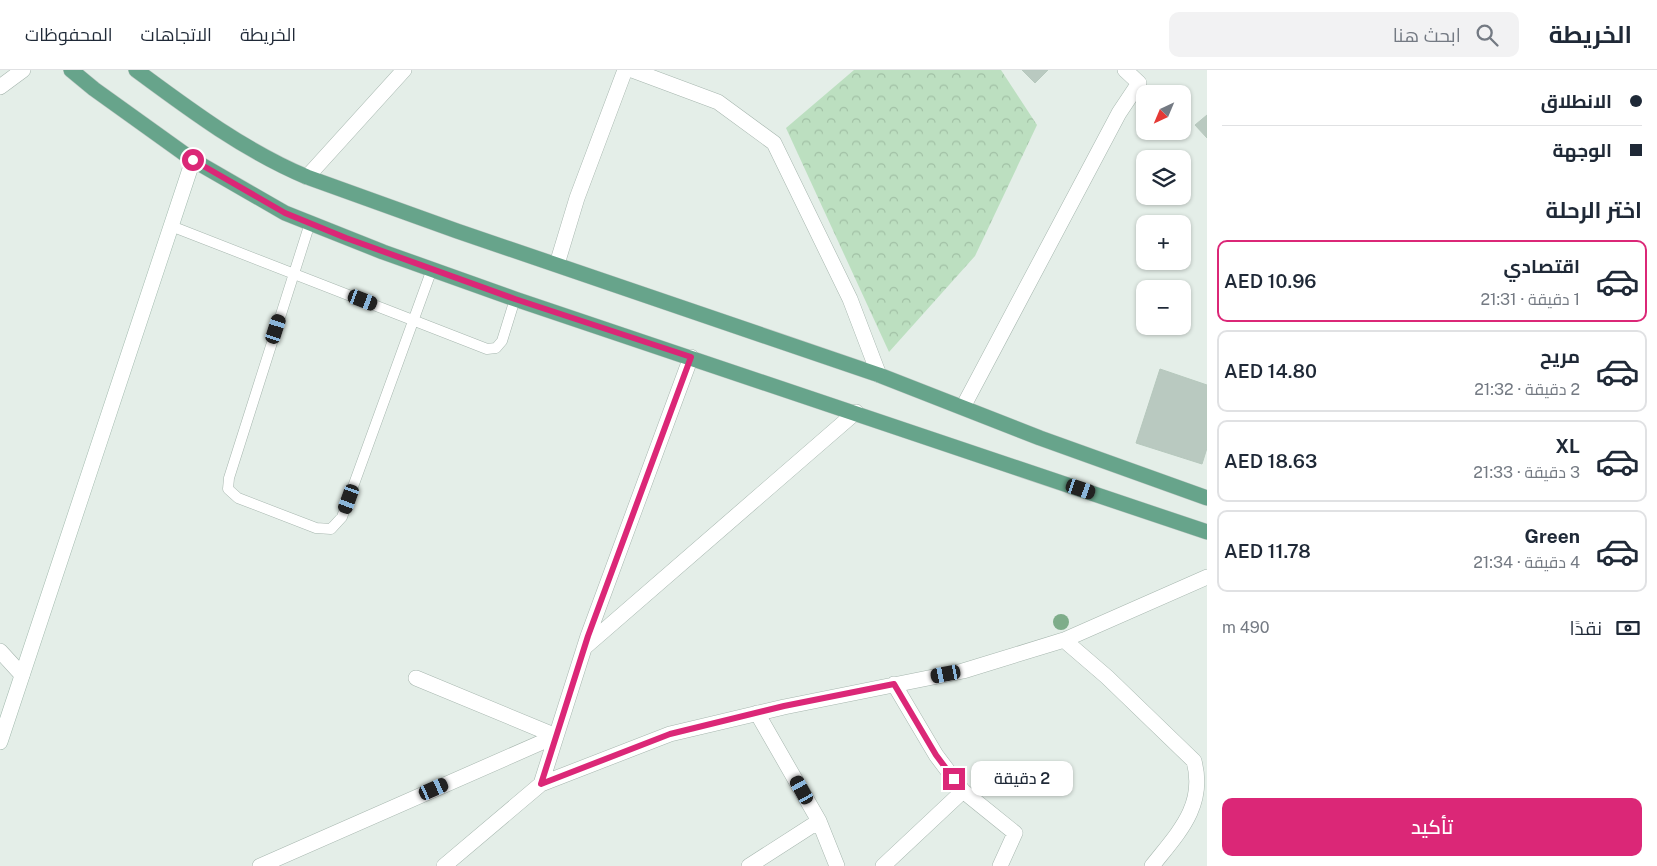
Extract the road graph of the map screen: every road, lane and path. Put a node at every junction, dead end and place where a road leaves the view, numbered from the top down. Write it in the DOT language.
graph roads {
  1 [pos="23,70"];
  2 [pos="71,70"];
  3 [pos="136,70"];
  4 [pos="404,70"];
  5 [pos="625,70"];
  6 [pos="632,70"];
  7 [pos="1125,70"];
  8 [pos="0,87"];
  9 [pos="193,160"];
  10 [pos="307,177"];
  11 [pos="310,223"];
  12 [pos="171,226"];
  13 [pos="557,264"];
  14 [pos="432,270"];
  15 [pos="293,273"];
  16 [pos="515,299"];
  17 [pos="415,320"];
  18 [pos="691,357"];
  19 [pos="879,375"];
  20 [pos="963,407"];
  21 [pos="856,412"];
  22 [pos="1207,498"];
  23 [pos="1207,532"];
  24 [pos="1207,577"];
  25 [pos="1064,640"];
  26 [pos="584,648"];
  27 [pos="0,651"];
  28 [pos="22,675"];
  29 [pos="416,678"];
  30 [pos="894,684"];
  31 [pos="757,713"];
  32 [pos="556,736"];
  33 [pos="0,742"];
  34 [pos="541,784"];
  35 [pos="963,792"];
  36 [pos="818,821"];
  37 [pos="260,866"];
  38 [pos="444,866"];
  39 [pos="749,866"];
  40 [pos="837,866"];
  41 [pos="882,866"];
  42 [pos="1000,866"];
  43 [pos="1152,866"];
  1 -- 8 [label="street"];
  2 -- 9 [label="main road"];
  3 -- 10 [label="main road"];
  4 -- 10 [label="street"];
  5 -- 13 [label="street"];
  6 -- 19 [label="street"];
  7 -- 20 [label="street"];
  9 -- 11 [label="main road"];
  9 -- 12 [label="street"];
  10 -- 13 [label="main road"];
  11 -- 14 [label="main road"];
  11 -- 15 [label="lane"];
  12 -- 15 [label="lane"];
  12 -- 28 [label="street"];
  13 -- 19 [label="main road"];
  14 -- 16 [label="main road"];
  14 -- 17 [label="lane"];
  15 -- 17 [label="lane"];
  15 -- 17 [label="lane"];
  16 -- 17 [label="lane"];
  16 -- 18 [label="main road"];
  18 -- 21 [label="main road"];
  18 -- 26 [label="street"];
  19 -- 20 [label="main road"];
  20 -- 22 [label="main road"];
  21 -- 23 [label="main road"];
  21 -- 26 [label="street"];
  24 -- 25 [label="street"];
  25 -- 30 [label="street"];
  25 -- 43 [label="street"];
  26 -- 32 [label="street"];
  27 -- 28 [label="street"];
  28 -- 33 [label="street"];
  29 -- 32 [label="street"];
  30 -- 31 [label="street"];
  30 -- 35 [label="street"];
  31 -- 34 [label="street"];
  31 -- 36 [label="street"];
  32 -- 34 [label="street"];
  32 -- 37 [label="street"];
  34 -- 38 [label="street"];
  35 -- 41 [label="street"];
  35 -- 42 [label="street"];
  36 -- 39 [label="street"];
  36 -- 40 [label="street"];
}
